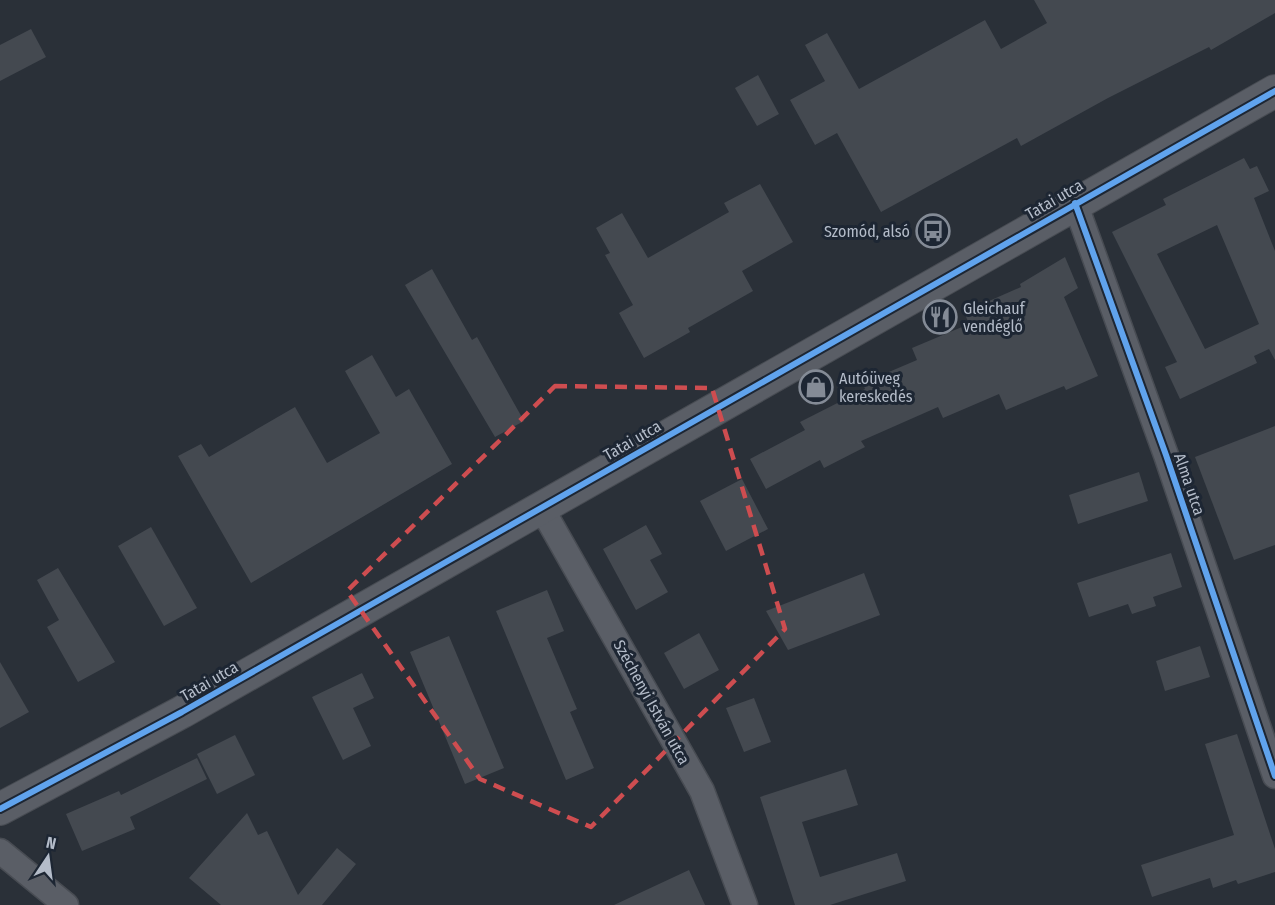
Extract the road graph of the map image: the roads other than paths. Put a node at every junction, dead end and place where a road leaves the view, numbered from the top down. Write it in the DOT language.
graph roads {
  1 [pos="1275,91"];
  2 [pos="1075,203"];
  3 [pos="541,507"];
  4 [pos="1275,776"];
  5 [pos="0,809"];
  6 [pos="0,850"];
  7 [pos="66,905"];
  8 [pos="745,905"];
  1 -- 2 [label="street, Tatai utca"];
  2 -- 3 [label="street, Tatai utca"];
  2 -- 4 [label="street, Alma utca"];
  3 -- 5 [label="street, Tatai utca"];
  3 -- 8 [label="street, Széchenyi István utca"];
  6 -- 7 [label="street"];
}
